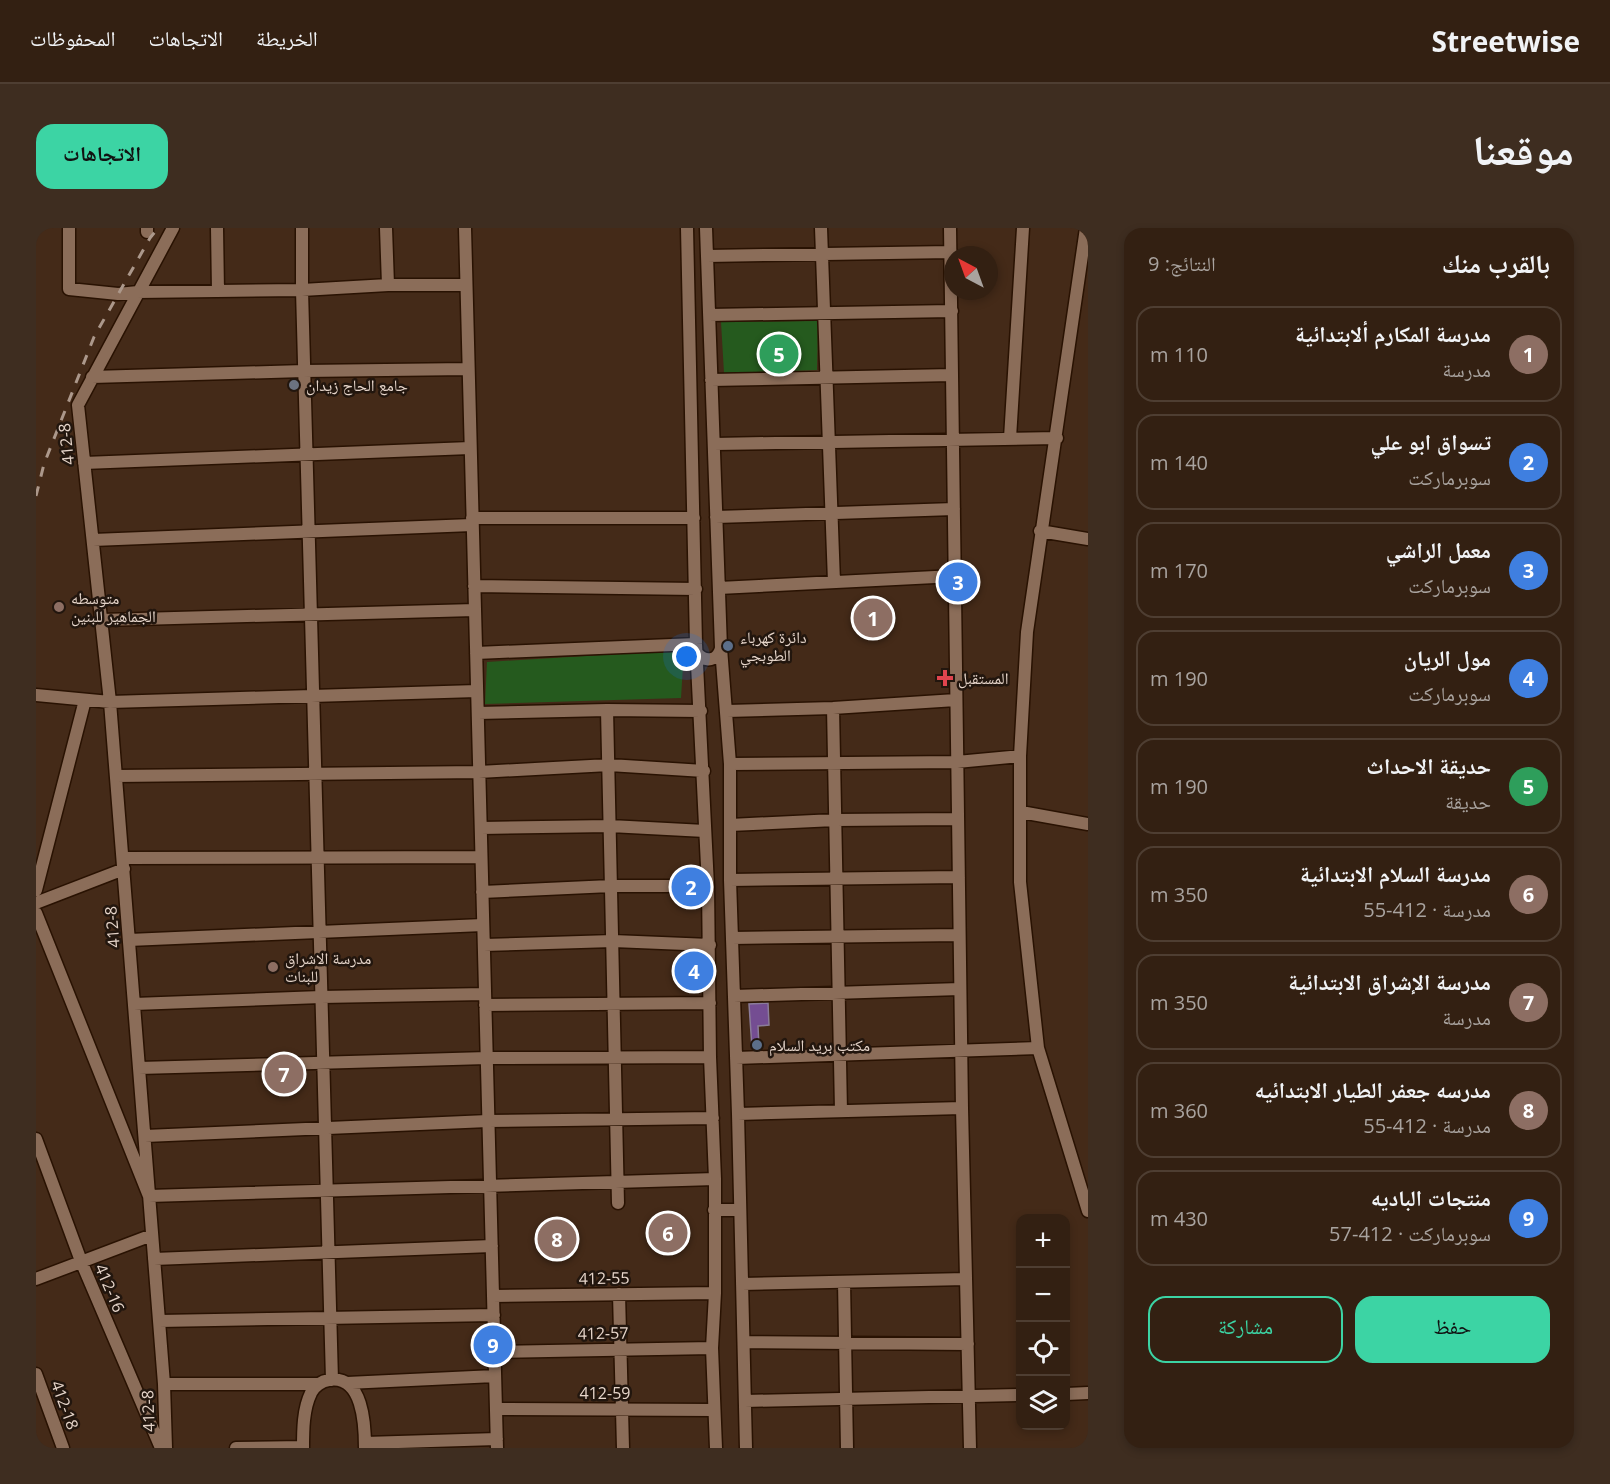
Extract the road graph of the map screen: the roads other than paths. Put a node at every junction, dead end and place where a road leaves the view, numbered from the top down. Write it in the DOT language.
graph roads {
  1 [pos="69,228"];
  2 [pos="173,228"];
  3 [pos="217,228"];
  4 [pos="302,228"];
  5 [pos="386,228"];
  6 [pos="465,228"];
  7 [pos="687,228"];
  8 [pos="706,228"];
  9 [pos="821,228"];
  10 [pos="950,228"];
  11 [pos="1023,228"];
  12 [pos="1086,228"];
  13 [pos="951,246"];
  14 [pos="944,252"];
  15 [pos="822,254"];
  16 [pos="707,256"];
  17 [pos="388,285"];
  18 [pos="466,285"];
  19 [pos="1083,286"];
  20 [pos="302,290"];
  21 [pos="218,291"];
  22 [pos="138,292"];
  23 [pos="952,300"];
  24 [pos="952,311"];
  25 [pos="824,313"];
  26 [pos="709,315"];
  27 [pos="468,369"];
  28 [pos="304,371"];
  29 [pos="952,375"];
  30 [pos="92,377"];
  31 [pos="826,378"];
  32 [pos="711,380"];
  33 [pos="712,397"];
  34 [pos="691,399"];
  35 [pos="1010,438"];
  36 [pos="1057,438"];
  37 [pos="953,440"];
  38 [pos="829,442"];
  39 [pos="714,444"];
  40 [pos="470,448"];
  41 [pos="307,455"];
  42 [pos="84,463"];
  43 [pos="954,509"];
  44 [pos="832,513"];
  45 [pos="716,517"];
  46 [pos="694,518"];
  47 [pos="472,521"];
  48 [pos="309,530"];
  49 [pos="1040,531"];
  50 [pos="1088,538"];
  51 [pos="93,540"];
  52 [pos="955,576"];
  53 [pos="834,582"];
  54 [pos="474,586"];
  55 [pos="719,588"];
  56 [pos="696,589"];
  57 [pos="475,610"];
  58 [pos="311,613"];
  59 [pos="102,620"];
  60 [pos="697,648"];
  61 [pos="721,648"];
  62 [pos="476,653"];
  63 [pos="477,691"];
  64 [pos="725,693"];
  65 [pos="36,695"];
  66 [pos="313,695"];
  67 [pos="699,697"];
  68 [pos="85,700"];
  69 [pos="956,700"];
  70 [pos="110,702"];
  71 [pos="833,708"];
  72 [pos="608,710"];
  73 [pos="700,711"];
  74 [pos="727,711"];
  75 [pos="478,713"];
  76 [pos="1020,756"];
  77 [pos="957,762"];
  78 [pos="834,763"];
  79 [pos="730,764"];
  80 [pos="609,765"];
  81 [pos="704,771"];
  82 [pos="479,772"];
  83 [pos="315,774"];
  84 [pos="116,776"];
  85 [pos="1020,812"];
  86 [pos="957,819"];
  87 [pos="835,820"];
  88 [pos="1088,824"];
  89 [pos="730,825"];
  90 [pos="610,826"];
  91 [pos="481,828"];
  92 [pos="705,831"];
  93 [pos="482,857"];
  94 [pos="317,858"];
  95 [pos="123,863"];
  96 [pos="959,877"];
  97 [pos="837,878"];
  98 [pos="730,880"];
  99 [pos="611,886"];
  100 [pos="708,886"];
  101 [pos="36,890"];
  102 [pos="482,892"];
  103 [pos="36,903"];
  104 [pos="36,913"];
  105 [pos="483,925"];
  106 [pos="319,933"];
  107 [pos="960,935"];
  108 [pos="838,937"];
  109 [pos="732,938"];
  110 [pos="129,940"];
  111 [pos="613,941"];
  112 [pos="484,945"];
  113 [pos="710,945"];
  114 [pos="960,989"];
  115 [pos="839,993"];
  116 [pos="734,996"];
  117 [pos="321,997"];
  118 [pos="485,999"];
  119 [pos="710,1003"];
  120 [pos="134,1004"];
  121 [pos="614,1004"];
  122 [pos="1038,1048"];
  123 [pos="961,1050"];
  124 [pos="840,1056"];
  125 [pos="710,1057"];
  126 [pos="487,1058"];
  127 [pos="615,1058"];
  128 [pos="736,1058"];
  129 [pos="322,1064"];
  130 [pos="139,1068"];
  131 [pos="962,1108"];
  132 [pos="841,1111"];
  133 [pos="738,1114"];
  134 [pos="617,1118"];
  135 [pos="713,1118"];
  136 [pos="488,1121"];
  137 [pos="324,1129"];
  138 [pos="145,1136"];
  139 [pos="36,1139"];
  140 [pos="715,1179"];
  141 [pos="618,1181"];
  142 [pos="490,1187"];
  143 [pos="326,1192"];
  144 [pos="149,1196"];
  145 [pos="618,1203"];
  146 [pos="714,1210"];
  147 [pos="741,1210"];
  148 [pos="1088,1211"];
  149 [pos="152,1235"];
  150 [pos="492,1246"];
  151 [pos="327,1253"];
  152 [pos="154,1258"];
  153 [pos="81,1261"];
  154 [pos="36,1279"];
  155 [pos="966,1279"];
  156 [pos="844,1282"];
  157 [pos="742,1284"];
  158 [pos="715,1293"];
  159 [pos="619,1294"];
  160 [pos="493,1296"];
  161 [pos="494,1315"];
  162 [pos="329,1319"];
  163 [pos="159,1321"];
  164 [pos="744,1342"];
  165 [pos="845,1343"];
  166 [pos="968,1344"];
  167 [pos="712,1348"];
  168 [pos="621,1350"];
  169 [pos="495,1352"];
  170 [pos="36,1374"];
  171 [pos="495,1376"];
  172 [pos="332,1380"];
  173 [pos="347,1383"];
  174 [pos="164,1384"];
  175 [pos="318,1384"];
  176 [pos="1088,1393"];
  177 [pos="1070,1394"];
  178 [pos="1016,1395"];
  179 [pos="969,1396"];
  180 [pos="846,1399"];
  181 [pos="745,1401"];
  182 [pos="496,1409"];
  183 [pos="622,1409"];
  184 [pos="714,1410"];
  185 [pos="497,1444"];
  186 [pos="365,1446"];
  187 [pos="303,1447"];
  188 [pos="63,1448"];
  189 [pos="161,1448"];
  190 [pos="166,1448"];
  191 [pos="236,1448"];
  192 [pos="622,1448"];
  193 [pos="716,1448"];
  194 [pos="746,1448"];
  195 [pos="847,1448"];
  196 [pos="970,1448"];
  1 -- 22 [label="street"];
  2 -- 22 [label="street"];
  3 -- 21 [label="street"];
  4 -- 20 [label="street"];
  5 -- 17 [label="street"];
  6 -- 18 [label="street"];
  7 -- 34 [label="street"];
  8 -- 16 [label="street"];
  9 -- 15 [label="street"];
  10 -- 13 [label="street"];
  11 -- 35 [label="street"];
  12 -- 19 [label="street"];
  14 -- 15 [label="street"];
  15 -- 16 [label="street"];
  15 -- 25 [label="street"];
  16 -- 26 [label="street"];
  17 -- 18 [label="street"];
  17 -- 20 [label="street"];
  18 -- 27 [label="street"];
  19 -- 36 [label="street"];
  20 -- 21 [label="street"];
  20 -- 28 [label="street"];
  21 -- 22 [label="street"];
  22 -- 30 [label="street"];
  23 -- 24 [label="street"];
  24 -- 25 [label="street"];
  24 -- 29 [label="street"];
  25 -- 26 [label="street"];
  25 -- 31 [label="street"];
  26 -- 32 [label="street"];
  27 -- 28 [label="street"];
  27 -- 40 [label="street"];
  28 -- 30 [label="street"];
  28 -- 41 [label="street"];
  29 -- 31 [label="street"];
  29 -- 37 [label="street"];
  30 -- 42 [label="street, 412-8"];
  31 -- 32 [label="street"];
  31 -- 38 [label="street"];
  32 -- 33 [label="street"];
  33 -- 34 [label="street"];
  33 -- 39 [label="street"];
  34 -- 46 [label="street"];
  35 -- 36 [label="street"];
  35 -- 37 [label="street"];
  36 -- 49 [label="street"];
  37 -- 38 [label="street"];
  37 -- 43 [label="street"];
  38 -- 39 [label="street"];
  38 -- 44 [label="street"];
  39 -- 45 [label="street"];
  40 -- 41 [label="street"];
  40 -- 47 [label="street"];
  41 -- 42 [label="street"];
  41 -- 48 [label="street"];
  42 -- 51 [label="street, 412-8"];
  43 -- 44 [label="street"];
  43 -- 52 [label="street"];
  44 -- 45 [label="street"];
  44 -- 53 [label="street"];
  45 -- 55 [label="street"];
  46 -- 47 [label="street"];
  46 -- 56 [label="street"];
  47 -- 48 [label="street"];
  47 -- 54 [label="street"];
  48 -- 51 [label="street"];
  48 -- 58 [label="street"];
  49 -- 50 [label="street"];
  49 -- 76 [label="street"];
  51 -- 59 [label="street, 412-8"];
  52 -- 53 [label="street"];
  52 -- 69 [label="street"];
  53 -- 55 [label="street"];
  54 -- 56 [label="street"];
  54 -- 57 [label="street"];
  55 -- 61 [label="street"];
  56 -- 60 [label="street"];
  57 -- 58 [label="street"];
  57 -- 62 [label="street"];
  58 -- 59 [label="street"];
  58 -- 66 [label="street"];
  59 -- 70 [label="street, 412-8"];
  60 -- 61 [label="street"];
  60 -- 62 [label="street"];
  60 -- 67 [label="street"];
  61 -- 64 [label="street"];
  62 -- 63 [label="street"];
  63 -- 66 [label="street"];
  63 -- 75 [label="street"];
  64 -- 67 [label="street"];
  64 -- 74 [label="street"];
  65 -- 68 [label="street"];
  66 -- 70 [label="street"];
  66 -- 83 [label="street"];
  67 -- 73 [label="street"];
  68 -- 70 [label="street"];
  68 -- 101 [label="street"];
  69 -- 71 [label="street"];
  69 -- 77 [label="street"];
  70 -- 84 [label="street, 412-8"];
  71 -- 74 [label="street"];
  71 -- 78 [label="street"];
  72 -- 73 [label="street"];
  72 -- 75 [label="street"];
  72 -- 80 [label="street"];
  73 -- 81 [label="street"];
  74 -- 79 [label="street"];
  75 -- 82 [label="street"];
  76 -- 77 [label="street"];
  76 -- 85 [label="street"];
  77 -- 78 [label="street"];
  77 -- 86 [label="street"];
  78 -- 79 [label="street"];
  78 -- 87 [label="street"];
  79 -- 89 [label="street"];
  80 -- 81 [label="street"];
  80 -- 82 [label="street"];
  80 -- 90 [label="street"];
  81 -- 92 [label="street"];
  82 -- 83 [label="street"];
  82 -- 91 [label="street"];
  83 -- 84 [label="street"];
  83 -- 94 [label="street"];
  84 -- 95 [label="street, 412-8"];
  85 -- 88 [label="street"];
  85 -- 122 [label="street"];
  86 -- 87 [label="street"];
  86 -- 96 [label="street"];
  87 -- 89 [label="street"];
  87 -- 97 [label="street"];
  89 -- 98 [label="street"];
  90 -- 91 [label="street"];
  90 -- 92 [label="street"];
  90 -- 99 [label="street"];
  91 -- 93 [label="street"];
  92 -- 100 [label="street"];
  93 -- 94 [label="street"];
  93 -- 102 [label="street"];
  94 -- 95 [label="street"];
  94 -- 106 [label="street"];
  95 -- 103 [label="street"];
  95 -- 110 [label="street, 412-8"];
  96 -- 97 [label="street"];
  96 -- 107 [label="street"];
  97 -- 98 [label="street"];
  97 -- 108 [label="street"];
  98 -- 109 [label="street"];
  99 -- 100 [label="street"];
  99 -- 102 [label="street"];
  99 -- 111 [label="street"];
  100 -- 113 [label="street"];
  102 -- 105 [label="street"];
  104 -- 144 [label="street"];
  105 -- 106 [label="street"];
  105 -- 112 [label="street"];
  106 -- 110 [label="street"];
  106 -- 117 [label="street"];
  107 -- 108 [label="street"];
  107 -- 114 [label="street"];
  108 -- 109 [label="street"];
  108 -- 115 [label="street"];
  109 -- 116 [label="street"];
  110 -- 120 [label="street, 412-8"];
  111 -- 112 [label="street"];
  111 -- 113 [label="street"];
  111 -- 121 [label="street"];
  112 -- 118 [label="street"];
  113 -- 119 [label="street"];
  114 -- 115 [label="street"];
  114 -- 123 [label="street"];
  115 -- 116 [label="street"];
  115 -- 124 [label="street"];
  116 -- 128 [label="street"];
  117 -- 118 [label="street"];
  117 -- 120 [label="street"];
  117 -- 129 [label="street"];
  118 -- 121 [label="street"];
  118 -- 126 [label="street"];
  119 -- 121 [label="street"];
  119 -- 125 [label="street"];
  120 -- 130 [label="street, 412-8"];
  121 -- 127 [label="street"];
  122 -- 123 [label="street"];
  122 -- 148 [label="street"];
  123 -- 124 [label="street"];
  123 -- 131 [label="street"];
  124 -- 128 [label="street"];
  124 -- 132 [label="street"];
  125 -- 127 [label="street"];
  125 -- 135 [label="street"];
  126 -- 127 [label="street"];
  126 -- 129 [label="street"];
  126 -- 136 [label="street"];
  127 -- 134 [label="street"];
  128 -- 133 [label="street"];
  129 -- 130 [label="street"];
  129 -- 137 [label="street"];
  130 -- 138 [label="street, 412-8"];
  131 -- 132 [label="street"];
  131 -- 155 [label="street"];
  132 -- 133 [label="street"];
  133 -- 147 [label="street"];
  134 -- 135 [label="street"];
  134 -- 136 [label="street"];
  134 -- 141 [label="street"];
  135 -- 140 [label="street"];
  136 -- 137 [label="street"];
  136 -- 142 [label="street"];
  137 -- 138 [label="street"];
  137 -- 143 [label="street"];
  138 -- 144 [label="street, 412-8"];
  139 -- 153 [label="street, 412-16"];
  140 -- 141 [label="street"];
  140 -- 146 [label="street"];
  141 -- 142 [label="street"];
  141 -- 145 [label="street"];
  142 -- 143 [label="street"];
  142 -- 150 [label="street"];
  143 -- 144 [label="street"];
  143 -- 151 [label="street"];
  144 -- 149 [label="street, 412-8"];
  146 -- 147 [label="street"];
  146 -- 158 [label="street"];
  147 -- 157 [label="street"];
  149 -- 152 [label="street, 412-8"];
  149 -- 153 [label="street"];
  150 -- 151 [label="street"];
  150 -- 160 [label="street"];
  151 -- 152 [label="street"];
  151 -- 162 [label="street"];
  152 -- 163 [label="street, 412-8"];
  153 -- 154 [label="street"];
  153 -- 189 [label="street, 412-16"];
  155 -- 156 [label="street"];
  155 -- 166 [label="street"];
  156 -- 157 [label="street"];
  156 -- 165 [label="street"];
  157 -- 164 [label="street"];
  158 -- 159 [label="street, 412-55"];
  158 -- 167 [label="street"];
  159 -- 160 [label="street, 412-55"];
  159 -- 168 [label="street"];
  160 -- 161 [label="street"];
  161 -- 162 [label="street"];
  161 -- 169 [label="street"];
  162 -- 163 [label="street"];
  162 -- 172 [label="street"];
  163 -- 174 [label="street, 412-8"];
  164 -- 165 [label="street"];
  164 -- 181 [label="street"];
  165 -- 166 [label="street"];
  165 -- 180 [label="street"];
  166 -- 179 [label="street"];
  167 -- 168 [label="street, 412-57"];
  167 -- 184 [label="street"];
  168 -- 169 [label="street, 412-57"];
  168 -- 183 [label="street"];
  169 -- 171 [label="street"];
  170 -- 188 [label="street, 412-18"];
  171 -- 173 [label="street"];
  171 -- 182 [label="street"];
  172 -- 173 [label="street"];
  172 -- 175 [label="street"];
  173 -- 186 [label="street"];
  174 -- 175 [label="street"];
  174 -- 190 [label="street, 412-8"];
  175 -- 187 [label="street"];
  176 -- 177 [label="street"];
  178 -- 179 [label="street"];
  179 -- 180 [label="street"];
  179 -- 196 [label="street"];
  180 -- 181 [label="street"];
  180 -- 195 [label="street"];
  181 -- 194 [label="street"];
  182 -- 183 [label="street, 412-59"];
  182 -- 185 [label="street"];
  183 -- 184 [label="street, 412-59"];
  183 -- 192 [label="street"];
  184 -- 193 [label="street"];
  185 -- 186 [label="street"];
  187 -- 191 [label="street"];
}
